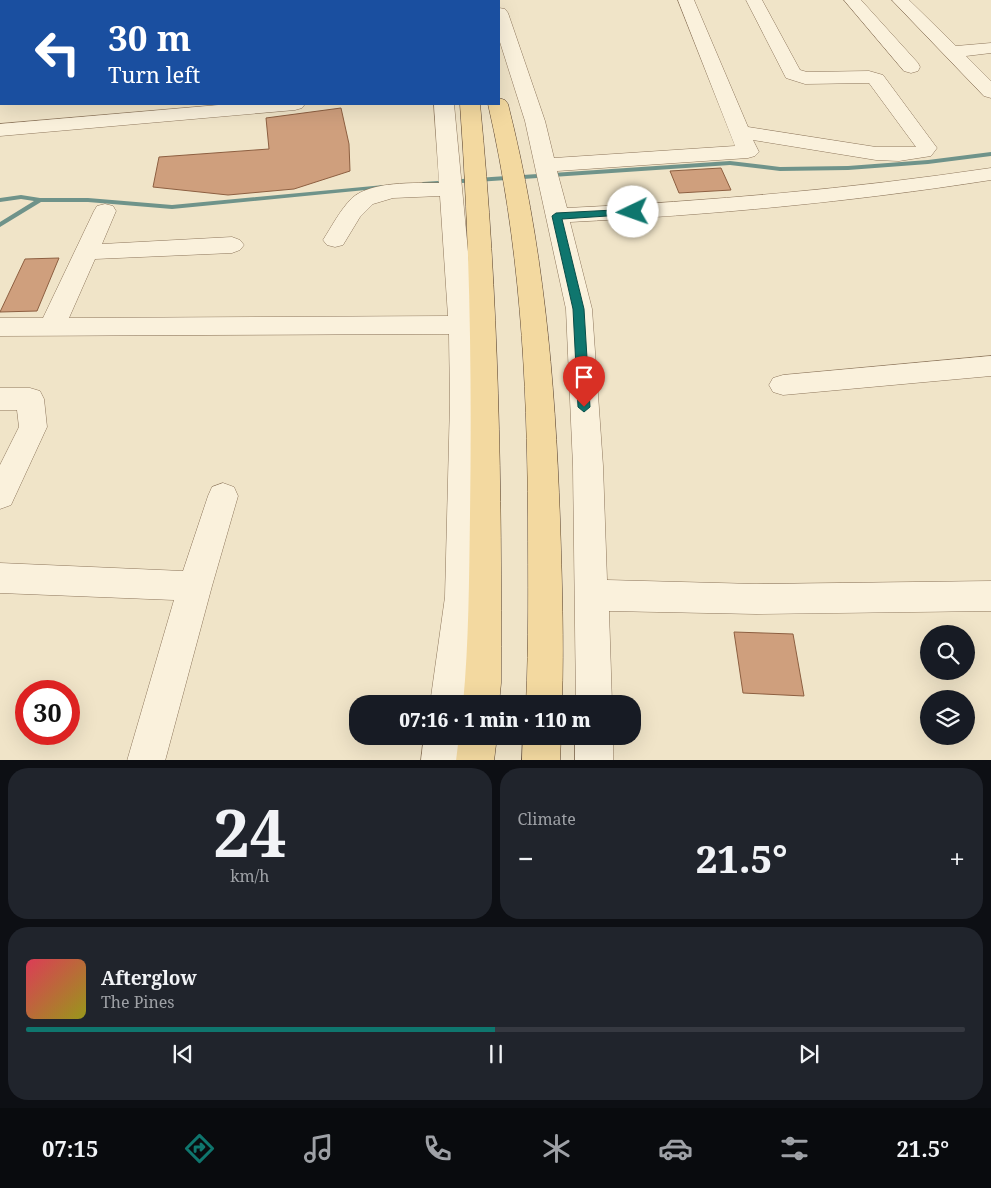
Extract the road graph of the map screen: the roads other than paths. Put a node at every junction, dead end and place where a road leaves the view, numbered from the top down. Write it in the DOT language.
graph roads {
  1 [pos="686,0"];
  2 [pos="754,0"];
  3 [pos="852,0"];
  4 [pos="900,0"];
  5 [pos="500,16"];
  6 [pos="991,48"];
  7 [pos="952,52"];
  8 [pos="911,67"];
  9 [pos="991,92"];
  10 [pos="267,105"];
  11 [pos="444,105"];
  12 [pos="470,105"];
  13 [pos="498,105"];
  14 [pos="0,130"];
  15 [pos="740,132"];
  16 [pos="546,172"];
  17 [pos="991,174"];
  18 [pos="450,189"];
  19 [pos="105,211"];
  20 [pos="556,216"];
  21 [pos="335,240"];
  22 [pos="232,245"];
  23 [pos="86,252"];
  24 [pos="462,325"];
  25 [pos="0,327"];
  26 [pos="52,327"];
  27 [pos="991,366"];
  28 [pos="783,385"];
  29 [pos="0,399"];
  30 [pos="0,496"];
  31 [pos="222,496"];
  32 [pos="0,578"];
  33 [pos="195,586"];
  34 [pos="591,595"];
  35 [pos="991,596"];
  36 [pos="449,695"];
  37 [pos="482,695"];
  38 [pos="544,695"];
  39 [pos="594,695"];
  40 [pos="442,745"];
  41 [pos="477,745"];
  42 [pos="542,745"];
  43 [pos="594,745"];
  44 [pos="146,760"];
  45 [pos="440,760"];
  46 [pos="475,760"];
  47 [pos="541,760"];
  48 [pos="594,760"];
  1 -- 15 [label="street"];
  2 -- 15 [label="street"];
  3 -- 8 [label="street"];
  4 -- 7 [label="street"];
  5 -- 16 [label="street"];
  6 -- 7 [label="street"];
  7 -- 9 [label="street"];
  10 -- 14 [label="street"];
  11 -- 18 [label="street"];
  12 -- 37 [label="main road"];
  13 -- 38 [label="main road"];
  15 -- 16 [label="street"];
  16 -- 20 [label="street"];
  17 -- 20 [label="street"];
  18 -- 21 [label="street"];
  18 -- 24 [label="street"];
  19 -- 23 [label="street"];
  20 -- 34 [label="street"];
  22 -- 23 [label="street"];
  23 -- 26 [label="street"];
  24 -- 26 [label="street"];
  24 -- 36 [label="street"];
  25 -- 26 [label="street"];
  27 -- 28 [label="street"];
  29 -- 30 [label="street"];
  31 -- 33 [label="street"];
  32 -- 33 [label="street"];
  33 -- 44 [label="street"];
  34 -- 35 [label="street"];
  34 -- 39 [label="street"];
  40 -- 45 [label="street"];
  41 -- 46 [label="main road"];
  42 -- 47 [label="main road"];
  43 -- 48 [label="street"];
}
